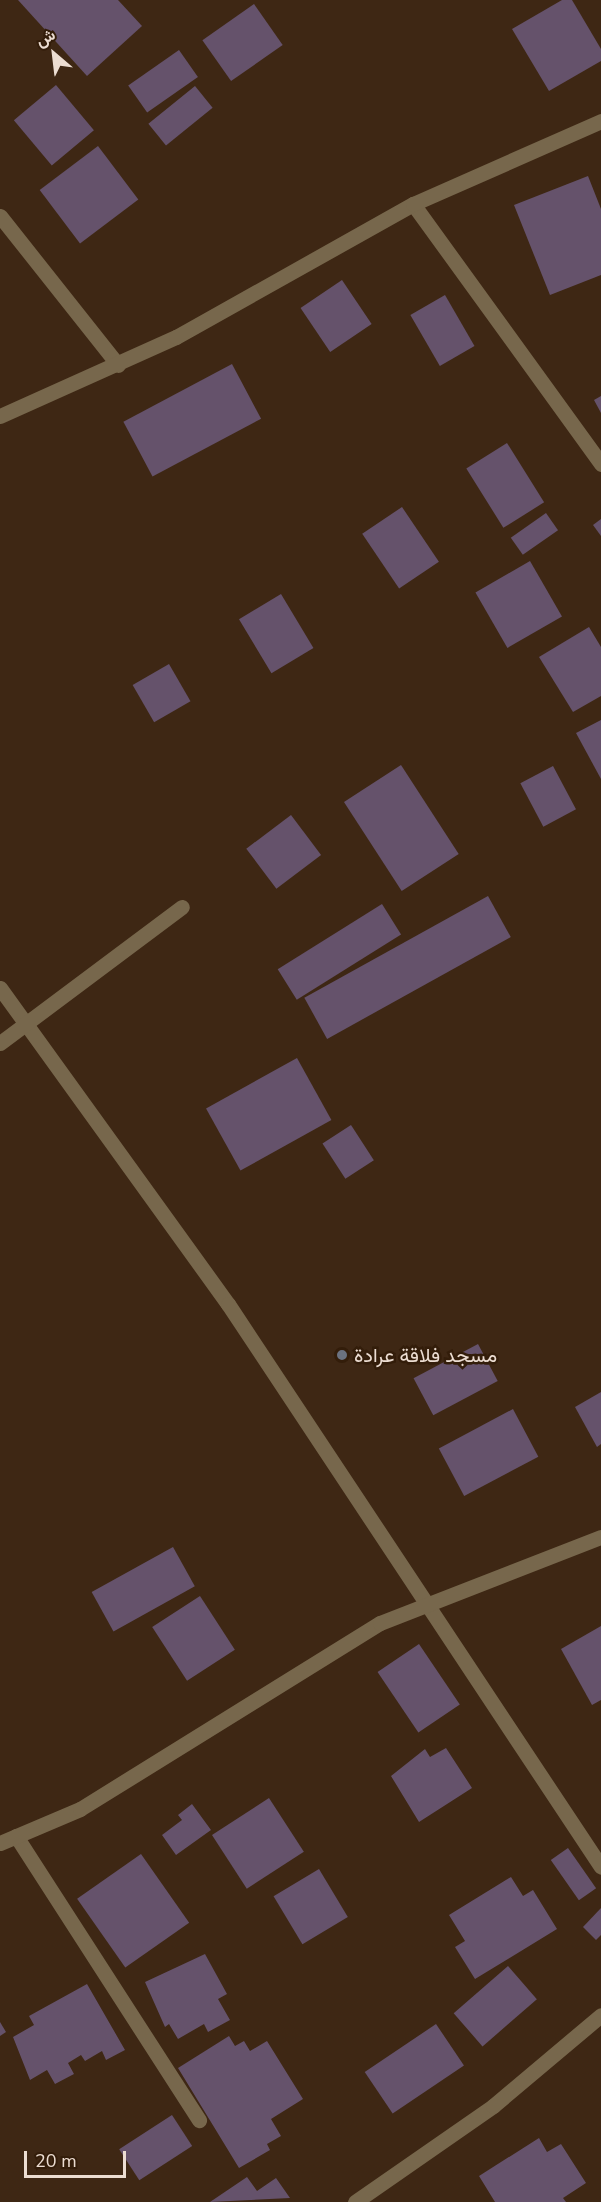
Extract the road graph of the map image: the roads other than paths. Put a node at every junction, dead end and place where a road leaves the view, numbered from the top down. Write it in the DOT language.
graph roads {
  1 [pos="601,121"];
  2 [pos="413,204"];
  3 [pos="0,216"];
  4 [pos="118,365"];
  5 [pos="0,416"];
  6 [pos="601,464"];
  7 [pos="182,908"];
  8 [pos="0,988"];
  9 [pos="26,1024"];
  10 [pos="0,1043"];
  11 [pos="601,1537"];
  12 [pos="424,1601"];
  13 [pos="16,1836"];
  14 [pos="0,1843"];
  15 [pos="601,1867"];
  16 [pos="601,2014"];
  17 [pos="199,2120"];
  18 [pos="355,2202"];
  1 -- 2 [label="street"];
  2 -- 4 [label="street"];
  2 -- 6 [label="street"];
  3 -- 4 [label="street"];
  4 -- 5 [label="street"];
  7 -- 9 [label="street"];
  8 -- 9 [label="street"];
  9 -- 10 [label="street"];
  9 -- 12 [label="street"];
  11 -- 12 [label="street"];
  12 -- 13 [label="street"];
  12 -- 15 [label="street"];
  13 -- 14 [label="street"];
  13 -- 17 [label="street"];
  16 -- 18 [label="street"];
}
